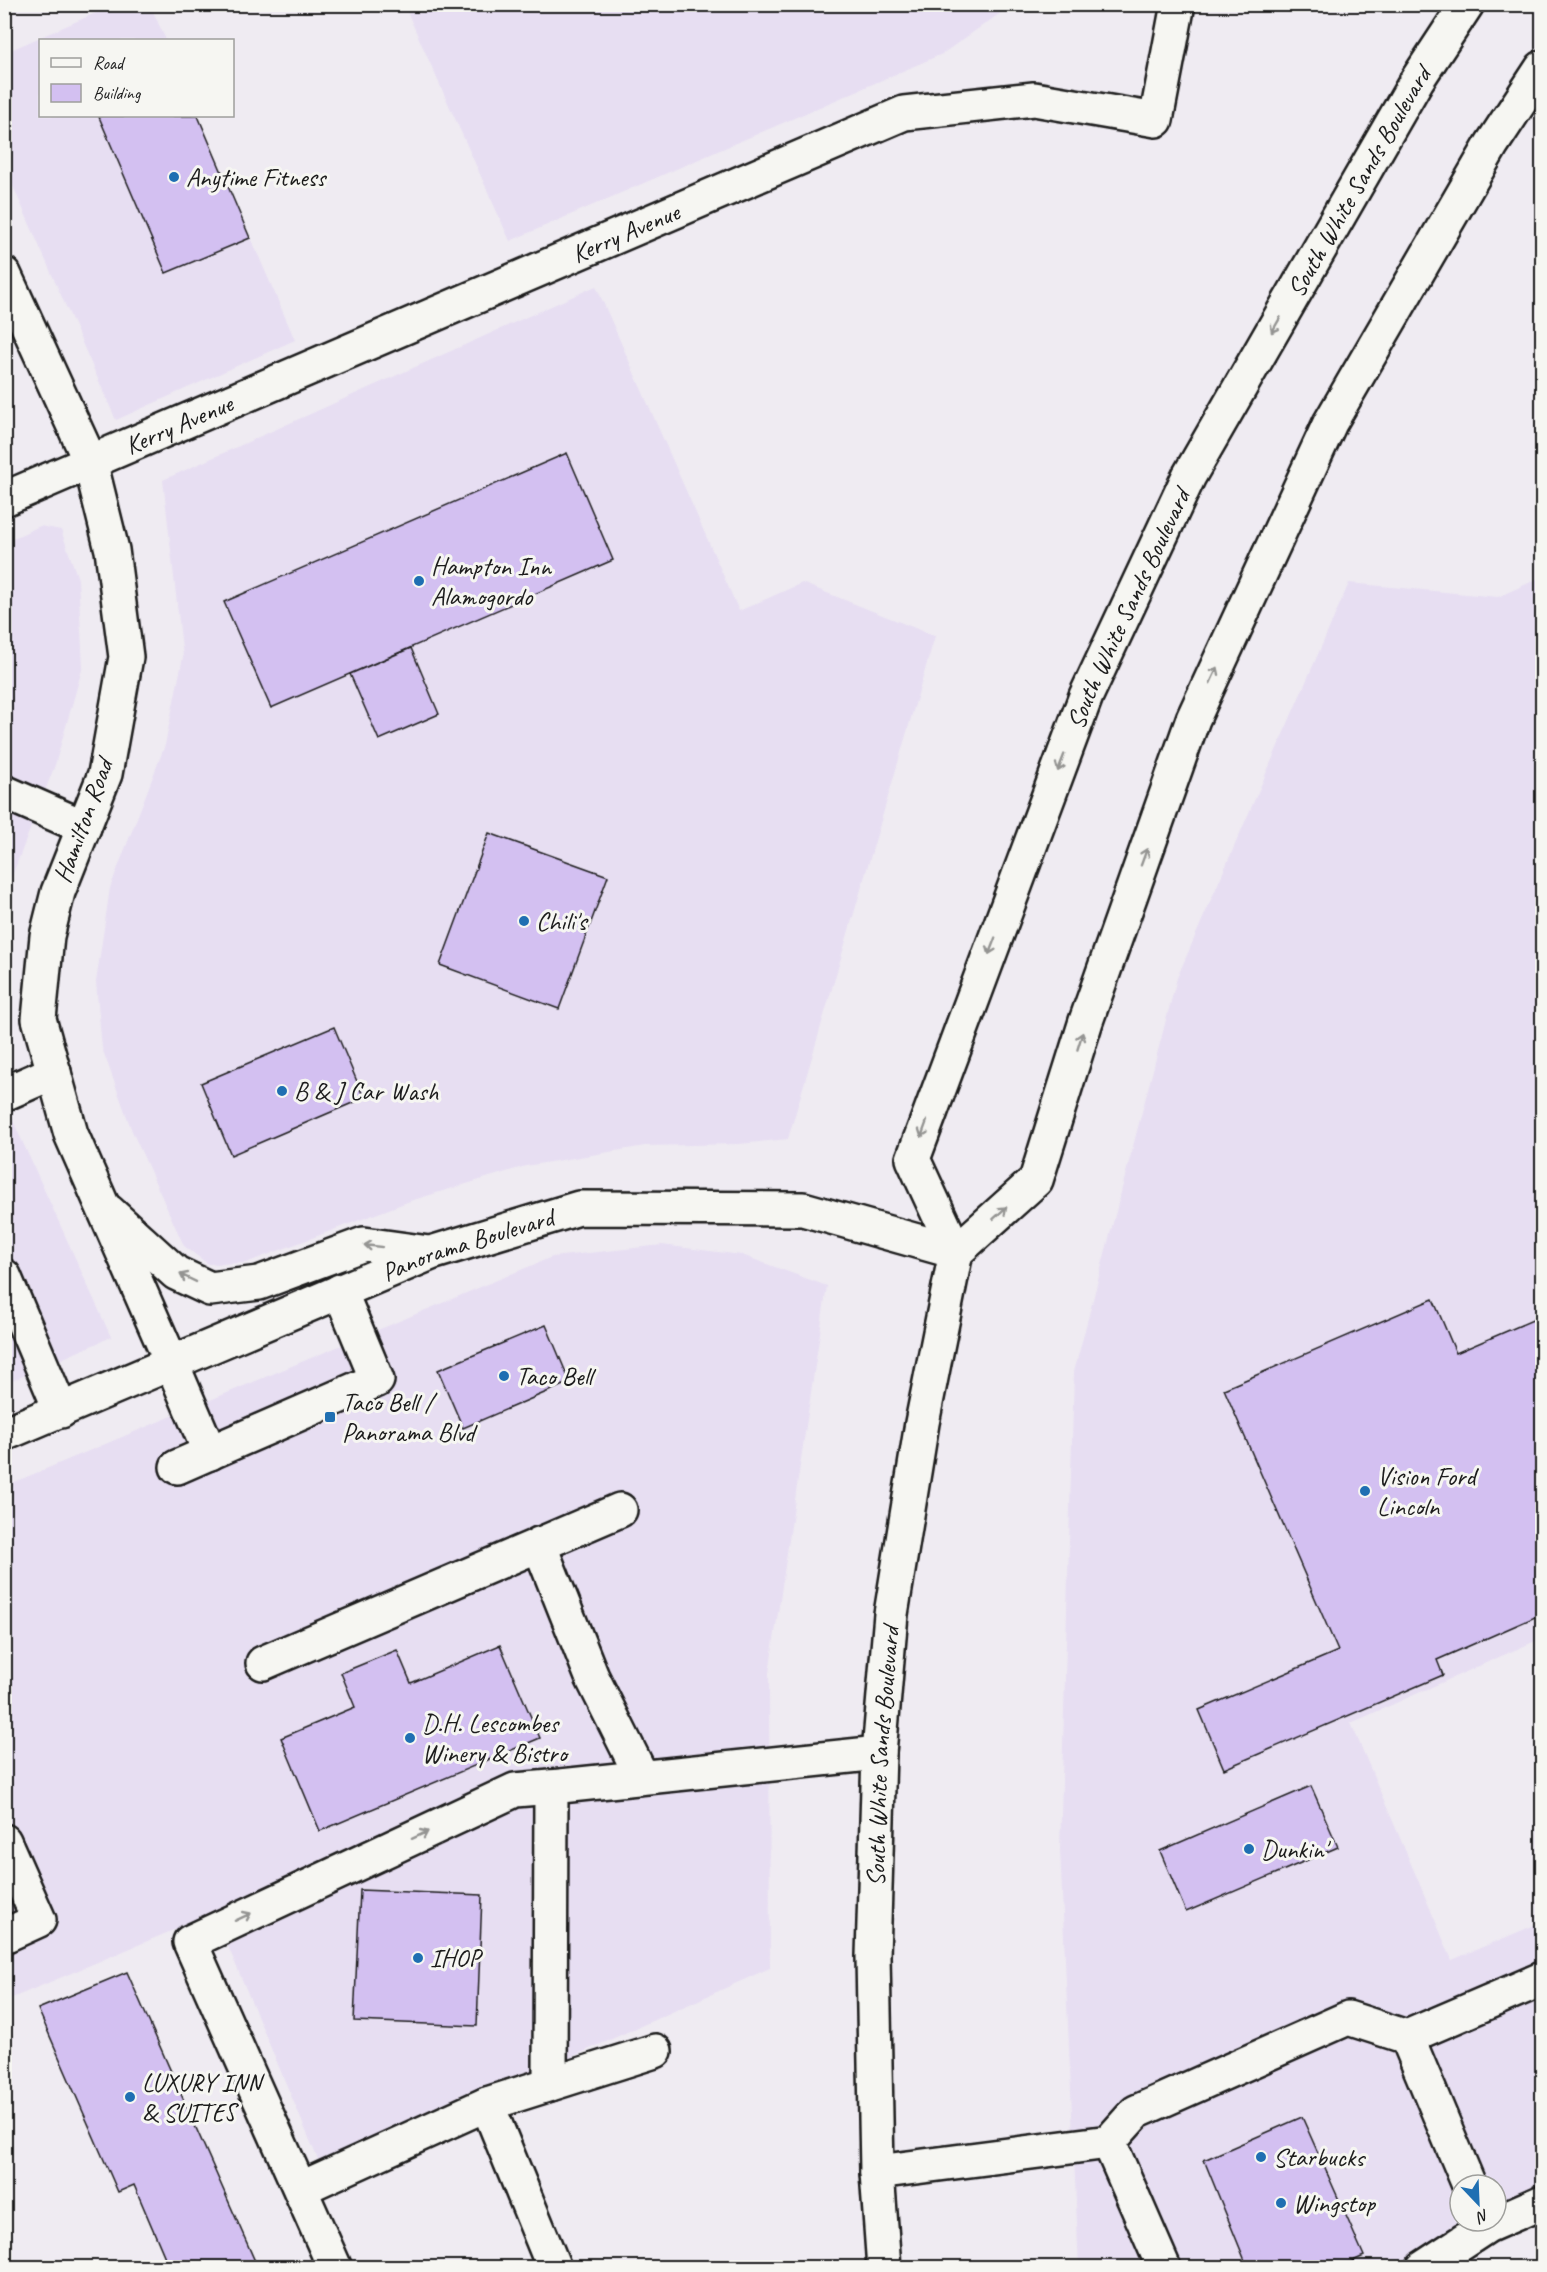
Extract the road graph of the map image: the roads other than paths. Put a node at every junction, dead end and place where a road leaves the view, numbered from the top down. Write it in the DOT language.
graph roads {
  1 [pos="1178,4"];
  2 [pos="1467,4"];
  3 [pos="1542,68"];
  4 [pos="4,274"];
  5 [pos="90,461"];
  6 [pos="4,499"];
  7 [pos="4,792"];
  8 [pos="84,827"];
  9 [pos="54,1072"];
  10 [pos="4,1094"];
  11 [pos="99,1203"];
  12 [pos="956,1252"];
  13 [pos="430,1253"];
  14 [pos="4,1276"];
  15 [pos="340,1292"];
  16 [pos="172,1364"];
  17 [pos="61,1411"];
  18 [pos="4,1434"];
  19 [pos="210,1454"];
  20 [pos="177,1467"];
  21 [pos="620,1510"];
  22 [pos="538,1544"];
  23 [pos="262,1663"];
  24 [pos="879,1753"];
  25 [pos="642,1777"];
  26 [pos="551,1787"];
  27 [pos="4,1841"];
  28 [pos="4,1936"];
  29 [pos="1542,1979"];
  30 [pos="1407,2037"];
  31 [pos="655,2051"];
  32 [pos="550,2084"];
  33 [pos="487,2104"];
  34 [pos="1109,2142"];
  35 [pos="878,2172"];
  36 [pos="1464,2173"];
  37 [pos="302,2188"];
  38 [pos="1542,2202"];
  39 [pos="1508,2215"];
  40 [pos="1472,2233"];
  41 [pos="335,2268"];
  42 [pos="554,2268"];
  43 [pos="884,2268"];
  44 [pos="1164,2268"];
  45 [pos="1423,2268"];
  1 -- 5 [label="main road, Kerry Avenue"];
  2 -- 12 [label="main road, South White Sands Boulevard, one-way"];
  12 -- 3 [label="main road, one-way"];
  4 -- 5 [label="main road, Hamilton Road"];
  5 -- 6 [label="main road, Kerry Avenue"];
  5 -- 8 [label="main road, Hamilton Road"];
  7 -- 8 [label="main road"];
  8 -- 9 [label="main road, Hamilton Road"];
  9 -- 10 [label="main road"];
  9 -- 11 [label="main road, Hamilton Road"];
  13 -- 11 [label="main road, one-way"];
  11 -- 16 [label="main road, Hamilton Road"];
  12 -- 13 [label="main road, Panorama Boulevard"];
  12 -- 24 [label="main road, South White Sands Boulevard"];
  13 -- 15 [label="main road, Panorama Boulevard"];
  14 -- 17 [label="main road"];
  15 -- 16 [label="main road, Panorama Boulevard"];
  15 -- 19 [label="main road"];
  16 -- 17 [label="main road, Panorama Boulevard"];
  16 -- 19 [label="main road, Hamilton Road"];
  17 -- 18 [label="main road, Panorama Boulevard"];
  19 -- 20 [label="main road"];
  21 -- 22 [label="main road"];
  22 -- 23 [label="main road"];
  22 -- 25 [label="main road"];
  24 -- 25 [label="main road"];
  24 -- 35 [label="main road, South White Sands Boulevard"];
  25 -- 26 [label="main road"];
  26 -- 32 [label="main road"];
  37 -- 26 [label="main road, one-way"];
  27 -- 28 [label="main road"];
  29 -- 30 [label="main road"];
  30 -- 34 [label="main road"];
  30 -- 36 [label="main road"];
  31 -- 32 [label="main road"];
  32 -- 33 [label="main road"];
  33 -- 37 [label="main road"];
  33 -- 42 [label="main road"];
  34 -- 35 [label="main road"];
  34 -- 44 [label="main road"];
  35 -- 43 [label="main road, South White Sands Boulevard"];
  37 -- 41 [label="main road"];
  38 -- 39 [label="main road"];
  40 -- 45 [label="main road"];
}
